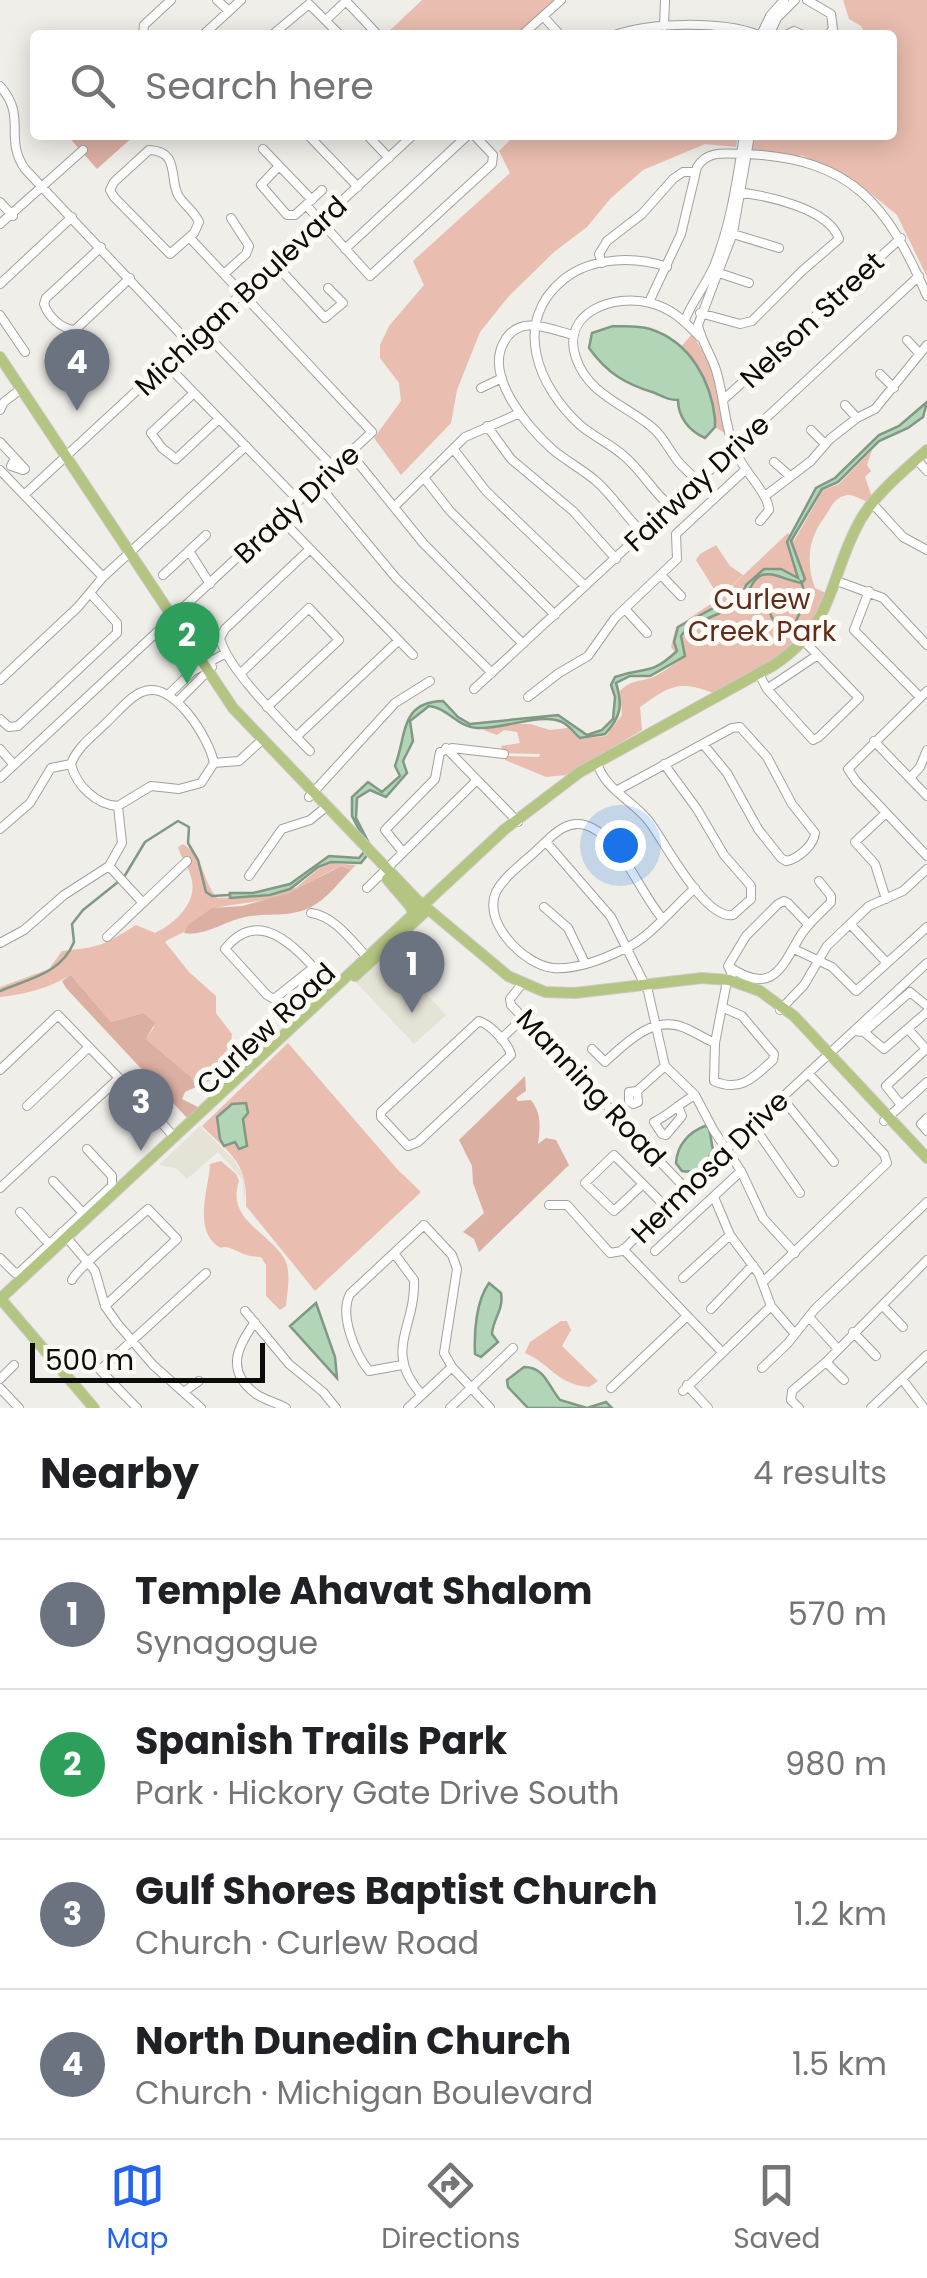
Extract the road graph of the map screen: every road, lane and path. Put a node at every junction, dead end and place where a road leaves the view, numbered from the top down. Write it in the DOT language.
graph roads {
  1 [pos="171,0"];
  2 [pos="217,0"];
  3 [pos="241,0"];
  4 [pos="346,0"];
  5 [pos="561,0"];
  6 [pos="665,0"];
  7 [pos="784,0"];
  8 [pos="795,0"];
  9 [pos="807,0"];
  10 [pos="228,11"];
  11 [pos="543,16"];
  12 [pos="326,19"];
  13 [pos="664,26"];
  14 [pos="144,30"];
  15 [pos="208,30"];
  16 [pos="277,30"];
  17 [pos="336,30"];
  18 [pos="373,30"];
  19 [pos="528,30"];
  20 [pos="556,30"];
  21 [pos="631,30"];
  22 [pos="746,30"];
  23 [pos="762,30"];
  24 [pos="771,30"];
  25 [pos="832,30"];
  26 [pos="0,86"];
  27 [pos="313,140"];
  28 [pos="372,140"];
  29 [pos="408,140"];
  30 [pos="466,140"];
  31 [pos="476,140"];
  32 [pos="746,140"];
  33 [pos="263,149"];
  34 [pos="84,150"];
  35 [pos="744,154"];
  36 [pos="389,158"];
  37 [pos="279,166"];
  38 [pos="696,172"];
  39 [pos="43,187"];
  40 [pos="358,187"];
  41 [pos="322,190"];
  42 [pos="739,192"];
  43 [pos="0,202"];
  44 [pos="309,202"];
  45 [pos="13,216"];
  46 [pos="72,218"];
  47 [pos="231,218"];
  48 [pos="317,219"];
  49 [pos="0,224"];
  50 [pos="730,233"];
  51 [pos="190,238"];
  52 [pos="901,238"];
  53 [pos="101,247"];
  54 [pos="780,248"];
  55 [pos="345,250"];
  56 [pos="602,263"];
  57 [pos="274,264"];
  58 [pos="668,266"];
  59 [pos="715,272"];
  60 [pos="224,274"];
  61 [pos="919,276"];
  62 [pos="130,278"];
  63 [pos="748,283"];
  64 [pos="0,284"];
  65 [pos="328,288"];
  66 [pos="241,295"];
  67 [pos="927,296"];
  68 [pos="649,302"];
  69 [pos="700,313"];
  70 [pos="0,314"];
  71 [pos="681,318"];
  72 [pos="535,326"];
  73 [pos="203,332"];
  74 [pos="573,335"];
  75 [pos="700,337"];
  76 [pos="907,340"];
  77 [pos="190,344"];
  78 [pos="927,345"];
  79 [pos="24,352"];
  80 [pos="920,353"];
  81 [pos="0,357"];
  82 [pos="168,365"];
  83 [pos="0,368"];
  84 [pos="880,374"];
  85 [pos="502,378"];
  86 [pos="480,388"];
  87 [pos="894,388"];
  88 [pos="19,391"];
  89 [pos="194,393"];
  90 [pos="723,400"];
  91 [pos="846,405"];
  92 [pos="0,410"];
  93 [pos="520,412"];
  94 [pos="857,418"];
  95 [pos="219,419"];
  96 [pos="487,426"];
  97 [pos="811,430"];
  98 [pos="0,442"];
  99 [pos="825,444"];
  100 [pos="246,446"];
  101 [pos="734,449"];
  102 [pos="454,450"];
  103 [pos="927,450"];
  104 [pos="350,454"];
  105 [pos="15,458"];
  106 [pos="64,459"];
  107 [pos="917,460"];
  108 [pos="774,462"];
  109 [pos="334,468"];
  110 [pos="0,470"];
  111 [pos="744,471"];
  112 [pos="927,471"];
  113 [pos="790,476"];
  114 [pos="425,478"];
  115 [pos="699,482"];
  116 [pos="318,484"];
  117 [pos="24,495"];
  118 [pos="765,496"];
  119 [pos="299,501"];
  120 [pos="872,503"];
  121 [pos="394,507"];
  122 [pos="671,507"];
  123 [pos="281,519"];
  124 [pos="760,521"];
  125 [pos="643,533"];
  126 [pos="206,535"];
  127 [pos="310,549"];
  128 [pos="927,550"];
  129 [pos="188,552"];
  130 [pos="127,556"];
  131 [pos="616,559"];
  132 [pos="163,575"];
  133 [pos="662,575"];
  134 [pos="103,577"];
  135 [pos="837,581"];
  136 [pos="210,584"];
  137 [pos="586,586"];
  138 [pos="870,592"];
  139 [pos="90,593"];
  140 [pos="682,596"];
  141 [pos="624,610"];
  142 [pos="554,615"];
  143 [pos="171,621"];
  144 [pos="647,633"];
  145 [pos="804,641"];
  146 [pos="398,642"];
  147 [pos="523,644"];
  148 [pos="927,645"];
  149 [pos="227,655"];
  150 [pos="413,655"];
  151 [pos="816,656"];
  152 [pos="203,671"];
  153 [pos="241,673"];
  154 [pos="492,673"];
  155 [pos="759,674"];
  156 [pos="0,680"];
  157 [pos="430,682"];
  158 [pos="767,688"];
  159 [pos="474,690"];
  160 [pos="169,694"];
  161 [pos="923,694"];
  162 [pos="528,698"];
  163 [pos="177,702"];
  164 [pos="267,707"];
  165 [pos="0,720"];
  166 [pos="296,737"];
  167 [pos="874,740"];
  168 [pos="260,742"];
  169 [pos="703,744"];
  170 [pos="446,748"];
  171 [pos="927,750"];
  172 [pos="310,752"];
  173 [pos="4,753"];
  174 [pos="504,754"];
  175 [pos="214,763"];
  176 [pos="70,764"];
  177 [pos="598,764"];
  178 [pos="664,764"];
  179 [pos="14,765"];
  180 [pos="0,778"];
  181 [pos="910,778"];
  182 [pos="478,780"];
  183 [pos="618,790"];
  184 [pos="311,794"];
  185 [pos="927,796"];
  186 [pos="118,806"];
  187 [pos="324,809"];
  188 [pos="886,813"];
  189 [pos="518,822"];
  190 [pos="0,829"];
  191 [pos="546,842"];
  192 [pos="402,851"];
  193 [pos="927,856"];
  194 [pos="187,862"];
  195 [pos="111,868"];
  196 [pos="927,869"];
  197 [pos="386,875"];
  198 [pos="249,876"];
  199 [pos="818,882"];
  200 [pos="693,886"];
  201 [pos="367,888"];
  202 [pos="886,899"];
  203 [pos="143,903"];
  204 [pos="544,907"];
  205 [pos="424,908"];
  206 [pos="311,913"];
  207 [pos="662,918"];
  208 [pos="808,924"];
  209 [pos="850,924"];
  210 [pos="927,927"];
  211 [pos="107,936"];
  212 [pos="0,944"];
  213 [pos="627,948"];
  214 [pos="794,949"];
  215 [pos="375,952"];
  216 [pos="820,959"];
  217 [pos="586,963"];
  218 [pos="927,963"];
  219 [pos="886,964"];
  220 [pos="728,966"];
  221 [pos="314,968"];
  222 [pos="728,983"];
  223 [pos="520,986"];
  224 [pos="333,988"];
  225 [pos="646,988"];
  226 [pos="724,1008"];
  227 [pos="782,1008"];
  228 [pos="927,1009"];
  229 [pos="310,1018"];
  230 [pos="523,1018"];
  231 [pos="655,1026"];
  232 [pos="908,1030"];
  233 [pos="860,1031"];
  234 [pos="501,1039"];
  235 [pos="715,1043"];
  236 [pos="89,1046"];
  237 [pos="592,1049"];
  238 [pos="926,1049"];
  239 [pos="827,1056"];
  240 [pos="664,1066"];
  241 [pos="0,1070"];
  242 [pos="808,1073"];
  243 [pos="927,1082"];
  244 [pos="637,1091"];
  245 [pos="695,1095"];
  246 [pos="139,1096"];
  247 [pos="782,1098"];
  248 [pos="901,1105"];
  249 [pos="27,1106"];
  250 [pos="678,1106"];
  251 [pos="886,1119"];
  252 [pos="753,1125"];
  253 [pos="174,1137"];
  254 [pos="87,1149"];
  255 [pos="727,1150"];
  256 [pos="927,1158"];
  257 [pos="834,1162"];
  258 [pos="154,1163"];
  259 [pos="927,1167"];
  260 [pos="741,1171"];
  261 [pos="53,1181"];
  262 [pos="644,1184"];
  263 [pos="0,1188"];
  264 [pos="687,1190"];
  265 [pos="800,1193"];
  266 [pos="714,1197"];
  267 [pos="927,1202"];
  268 [pos="549,1204"];
  269 [pos="668,1208"];
  270 [pos="20,1212"];
  271 [pos="83,1213"];
  272 [pos="730,1234"];
  273 [pos="67,1236"];
  274 [pos="49,1244"];
  275 [pos="623,1249"];
  276 [pos="655,1251"];
  277 [pos="394,1253"];
  278 [pos="795,1253"];
  279 [pos="0,1258"];
  280 [pos="927,1260"];
  281 [pos="90,1262"];
  282 [pos="753,1265"];
  283 [pos="206,1273"];
  284 [pos="683,1278"];
  285 [pos="72,1280"];
  286 [pos="763,1282"];
  287 [pos="3,1302"];
  288 [pos="106,1306"];
  289 [pos="771,1306"];
  290 [pos="882,1306"];
  291 [pos="711,1309"];
  292 [pos="245,1311"];
  293 [pos="687,1316"];
  294 [pos="810,1317"];
  295 [pos="255,1322"];
  296 [pos="904,1327"];
  297 [pos="853,1332"];
  298 [pos="795,1334"];
  299 [pos="131,1340"];
  300 [pos="513,1348"];
  301 [pos="837,1348"];
  302 [pos="722,1352"];
  303 [pos="927,1354"];
  304 [pos="876,1356"];
  305 [pos="826,1362"];
  306 [pos="14,1365"];
  307 [pos="402,1365"];
  308 [pos="452,1367"];
  309 [pos="762,1368"];
  310 [pos="0,1379"];
  311 [pos="902,1379"];
  312 [pos="844,1380"];
  313 [pos="199,1381"];
  314 [pos="0,1388"];
  315 [pos="470,1388"];
  316 [pos="610,1388"];
  317 [pos="184,1391"];
  318 [pos="422,1395"];
  319 [pos="19,1408"];
  320 [pos="86,1408"];
  321 [pos="94,1408"];
  322 [pos="137,1408"];
  323 [pos="201,1408"];
  324 [pos="286,1408"];
  325 [pos="336,1408"];
  326 [pos="408,1408"];
  327 [pos="450,1408"];
  328 [pos="490,1408"];
  329 [pos="708,1408"];
  330 [pos="799,1408"];
  331 [pos="871,1408"];
  332 [pos="924,1408"];
  1 -- 14 [label="street"];
  2 -- 10 [label="street"];
  3 -- 10 [label="street"];
  4 -- 12 [label="street"];
  4 -- 18 [label="street"];
  5 -- 11 [label="street"];
  6 -- 13 [label="street"];
  7 -- 23 [label="street"];
  8 -- 24 [label="street"];
  9 -- 25 [label="street"];
  10 -- 15 [label="street"];
  11 -- 19 [label="street"];
  11 -- 20 [label="street"];
  12 -- 16 [label="street"];
  12 -- 17 [label="street"];
  13 -- 21 [label="street"];
  13 -- 22 [label="street"];
  26 -- 39 [label="street"];
  27 -- 40 [label="street"];
  28 -- 36 [label="street"];
  29 -- 36 [label="street, Michigan Boulevard"];
  30 -- 55 [label="street"];
  31 -- 55 [label="street"];
  32 -- 35 [label="street"];
  33 -- 37 [label="street"];
  34 -- 39 [label="street"];
  35 -- 38 [label="street"];
  35 -- 42 [label="street"];
  35 -- 52 [label="street"];
  36 -- 40 [label="street, Michigan Boulevard"];
  37 -- 44 [label="street"];
  37 -- 44 [label="street"];
  38 -- 56 [label="street"];
  38 -- 58 [label="street"];
  39 -- 45 [label="street"];
  39 -- 46 [label="street"];
  40 -- 48 [label="street, Michigan Boulevard"];
  41 -- 44 [label="street"];
  42 -- 50 [label="street"];
  42 -- 69 [label="street"];
  43 -- 45 [label="street"];
  44 -- 48 [label="street"];
  45 -- 49 [label="street"];
  46 -- 53 [label="street"];
  46 -- 64 [label="street"];
  47 -- 60 [label="street"];
  48 -- 55 [label="street"];
  48 -- 57 [label="street, Michigan Boulevard"];
  50 -- 54 [label="street"];
  50 -- 59 [label="street"];
  51 -- 51 [label="street"];
  51 -- 60 [label="street"];
  52 -- 61 [label="street"];
  52 -- 90 [label="street, Nelson Street"];
  53 -- 62 [label="street"];
  53 -- 62 [label="street"];
  56 -- 58 [label="street"];
  56 -- 72 [label="street"];
  57 -- 65 [label="street"];
  57 -- 66 [label="street, Michigan Boulevard"];
  58 -- 68 [label="street"];
  59 -- 63 [label="street"];
  59 -- 69 [label="street"];
  59 -- 71 [label="street"];
  60 -- 66 [label="street"];
  61 -- 67 [label="street"];
  61 -- 101 [label="street, Fairway Drive"];
  62 -- 77 [label="street"];
  66 -- 73 [label="street, Michigan Boulevard"];
  66 -- 104 [label="street, Brady Drive"];
  68 -- 71 [label="street"];
  68 -- 74 [label="street"];
  69 -- 75 [label="street"];
  70 -- 79 [label="street"];
  71 -- 75 [label="street"];
  72 -- 74 [label="street"];
  72 -- 85 [label="street"];
  72 -- 122 [label="street"];
  73 -- 77 [label="street, Michigan Boulevard"];
  73 -- 109 [label="street"];
  74 -- 115 [label="street"];
  75 -- 90 [label="street"];
  76 -- 80 [label="street"];
  77 -- 82 [label="street, Michigan Boulevard"];
  78 -- 80 [label="street"];
  80 -- 87 [label="street"];
  81 -- 88 [label="main road"];
  82 -- 89 [label="street"];
  82 -- 106 [label="street, Michigan Boulevard"];
  83 -- 88 [label="main road"];
  84 -- 87 [label="street"];
  85 -- 86 [label="street"];
  85 -- 93 [label="street"];
  87 -- 94 [label="street"];
  88 -- 92 [label="street"];
  88 -- 106 [label="main road"];
  89 -- 95 [label="street"];
  89 -- 95 [label="street"];
  90 -- 101 [label="street"];
  91 -- 94 [label="street"];
  93 -- 96 [label="street"];
  93 -- 125 [label="street"];
  94 -- 99 [label="street"];
  95 -- 100 [label="street"];
  96 -- 102 [label="street"];
  96 -- 131 [label="street"];
  97 -- 99 [label="street"];
  98 -- 105 [label="street"];
  99 -- 113 [label="street"];
  100 -- 119 [label="street"];
  100 -- 130 [label="street"];
  101 -- 111 [label="street"];
  101 -- 115 [label="street, Fairway Drive"];
  102 -- 114 [label="street"];
  102 -- 137 [label="street"];
  103 -- 107 [label="main road, Curlew Road"];
  104 -- 109 [label="street, Brady Drive"];
  104 -- 121 [label="street"];
  106 -- 117 [label="street, Michigan Boulevard"];
  106 -- 130 [label="main road"];
  107 -- 112 [label="street"];
  107 -- 120 [label="main road, Curlew Road"];
  108 -- 113 [label="street"];
  109 -- 116 [label="street, Brady Drive"];
  110 -- 117 [label="street"];
  111 -- 118 [label="street"];
  111 -- 133 [label="street"];
  113 -- 118 [label="street"];
  114 -- 121 [label="street"];
  114 -- 142 [label="street"];
  115 -- 122 [label="street, Fairway Drive"];
  116 -- 119 [label="street, Brady Drive"];
  116 -- 154 [label="street"];
  117 -- 134 [label="street"];
  118 -- 124 [label="street"];
  119 -- 123 [label="street, Brady Drive"];
  120 -- 128 [label="street"];
  120 -- 135 [label="main road, Curlew Road"];
  121 -- 147 [label="street"];
  122 -- 125 [label="street, Fairway Drive"];
  123 -- 127 [label="street"];
  123 -- 136 [label="street, Brady Drive"];
  125 -- 131 [label="street, Fairway Drive"];
  126 -- 129 [label="street"];
  127 -- 146 [label="street"];
  127 -- 149 [label="street"];
  129 -- 132 [label="street"];
  129 -- 136 [label="street"];
  130 -- 134 [label="street"];
  130 -- 143 [label="main road"];
  131 -- 137 [label="street, Fairway Drive"];
  133 -- 140 [label="street"];
  133 -- 141 [label="street"];
  134 -- 139 [label="street"];
  135 -- 138 [label="street"];
  135 -- 145 [label="main road, Curlew Road"];
  136 -- 143 [label="street, Brady Drive"];
  137 -- 142 [label="street, Fairway Drive"];
  138 -- 148 [label="street"];
  138 -- 161 [label="street"];
  139 -- 156 [label="street"];
  139 -- 165 [label="street"];
  141 -- 144 [label="street"];
  141 -- 162 [label="street"];
  142 -- 147 [label="street, Fairway Drive"];
  143 -- 152 [label="main road"];
  143 -- 179 [label="street, Brady Drive"];
  145 -- 151 [label="street"];
  145 -- 155 [label="main road, Curlew Road"];
  146 -- 150 [label="street"];
  146 -- 166 [label="street"];
  147 -- 154 [label="street, Fairway Drive"];
  149 -- 152 [label="street"];
  149 -- 153 [label="street"];
  151 -- 158 [label="street"];
  151 -- 158 [label="street"];
  152 -- 160 [label="street"];
  152 -- 163 [label="street"];
  152 -- 168 [label="main road"];
  153 -- 164 [label="street"];
  153 -- 164 [label="street"];
  154 -- 159 [label="street, Fairway Drive"];
  155 -- 158 [label="street"];
  155 -- 177 [label="main road, Curlew Road"];
  157 -- 184 [label="street"];
  160 -- 163 [label="street"];
  160 -- 176 [label="street"];
  161 -- 167 [label="street"];
  163 -- 175 [label="street"];
  164 -- 166 [label="street"];
  166 -- 172 [label="street"];
  167 -- 181 [label="street"];
  167 -- 188 [label="street"];
  168 -- 175 [label="street"];
  168 -- 184 [label="main road"];
  169 -- 169 [label="street"];
  169 -- 178 [label="street"];
  170 -- 174 [label="street"];
  170 -- 182 [label="street"];
  170 -- 192 [label="street"];
  171 -- 181 [label="street"];
  173 -- 179 [label="street"];
  175 -- 186 [label="street"];
  176 -- 186 [label="street"];
  176 -- 190 [label="street"];
  177 -- 183 [label="street"];
  177 -- 189 [label="main road, Curlew Road"];
  178 -- 183 [label="street"];
  178 -- 200 [label="street"];
  179 -- 180 [label="street, Brady Drive"];
  181 -- 185 [label="street"];
  182 -- 189 [label="street"];
  182 -- 192 [label="street"];
  183 -- 200 [label="street"];
  184 -- 187 [label="main road"];
  186 -- 195 [label="street"];
  187 -- 197 [label="main road"];
  187 -- 198 [label="street"];
  188 -- 193 [label="street"];
  188 -- 202 [label="street"];
  189 -- 205 [label="main road, Curlew Road"];
  189 -- 205 [label="main road, Curlew Road"];
  191 -- 207 [label="street"];
  191 -- 213 [label="street"];
  191 -- 217 [label="street"];
  192 -- 197 [label="street"];
  194 -- 203 [label="street"];
  195 -- 203 [label="street"];
  195 -- 212 [label="street"];
  196 -- 202 [label="street"];
  197 -- 201 [label="street"];
  197 -- 205 [label="main road"];
  199 -- 208 [label="street"];
  200 -- 207 [label="street"];
  202 -- 209 [label="street"];
  203 -- 211 [label="street"];
  204 -- 217 [label="street"];
  205 -- 215 [label="main road, Curlew Road"];
  205 -- 223 [label="main road"];
  205 -- 223 [label="main road"];
  206 -- 215 [label="street"];
  207 -- 213 [label="street"];
  208 -- 214 [label="street"];
  208 -- 220 [label="street"];
  209 -- 216 [label="street"];
  209 -- 219 [label="street"];
  210 -- 219 [label="street"];
  213 -- 217 [label="street"];
  213 -- 225 [label="street"];
  214 -- 216 [label="street"];
  214 -- 220 [label="street"];
  215 -- 224 [label="main road, Curlew Road"];
  215 -- 229 [label="main road, Curlew Road"];
  216 -- 219 [label="street"];
  216 -- 227 [label="street"];
  218 -- 233 [label="street"];
  220 -- 222 [label="street"];
  221 -- 221 [label="street"];
  221 -- 224 [label="street"];
  222 -- 225 [label="main road"];
  222 -- 226 [label="street"];
  222 -- 227 [label="main road"];
  223 -- 225 [label="main road"];
  223 -- 230 [label="street, Manning Road"];
  224 -- 229 [label="main road"];
  224 -- 253 [label="main road, Curlew Road"];
  225 -- 231 [label="street"];
  226 -- 235 [label="street"];
  226 -- 235 [label="street"];
  227 -- 239 [label="main road"];
  228 -- 232 [label="street"];
  228 -- 233 [label="street"];
  229 -- 258 [label="main road, Curlew Road"];
  230 -- 234 [label="street"];
  230 -- 264 [label="street, Manning Road"];
  231 -- 235 [label="street"];
  231 -- 237 [label="street"];
  231 -- 240 [label="street"];
  232 -- 233 [label="street"];
  232 -- 238 [label="street"];
  233 -- 239 [label="street, Hermosa Drive"];
  234 -- 234 [label="street"];
  236 -- 241 [label="street"];
  236 -- 249 [label="street"];
  236 -- 263 [label="street"];
  238 -- 248 [label="street"];
  239 -- 242 [label="street, Hermosa Drive"];
  239 -- 251 [label="main road"];
  240 -- 244 [label="street"];
  240 -- 245 [label="street"];
  242 -- 247 [label="street, Hermosa Drive"];
  242 -- 278 [label="street"];
  243 -- 248 [label="street"];
  245 -- 250 [label="street"];
  245 -- 255 [label="street"];
  246 -- 253 [label="street"];
  247 -- 252 [label="street, Hermosa Drive"];
  247 -- 257 [label="street"];
  248 -- 251 [label="street"];
  251 -- 256 [label="main road"];
  251 -- 259 [label="main road"];
  252 -- 255 [label="street, Hermosa Drive"];
  252 -- 265 [label="street"];
  253 -- 258 [label="main road"];
  253 -- 273 [label="main road, Curlew Road"];
  254 -- 271 [label="street"];
  255 -- 260 [label="street"];
  255 -- 264 [label="street, Hermosa Drive"];
  258 -- 273 [label="main road, Curlew Road"];
  260 -- 266 [label="street"];
  260 -- 278 [label="street"];
  261 -- 271 [label="street"];
  262 -- 262 [label="street"];
  262 -- 269 [label="street"];
  264 -- 269 [label="street, Hermosa Drive"];
  266 -- 272 [label="street"];
  266 -- 276 [label="street"];
  267 -- 294 [label="street"];
  268 -- 275 [label="street, Hermosa Drive"];
  269 -- 275 [label="street, Hermosa Drive"];
  270 -- 274 [label="street"];
  271 -- 273 [label="street"];
  272 -- 282 [label="street"];
  272 -- 284 [label="street"];
  273 -- 274 [label="street"];
  273 -- 281 [label="street"];
  273 -- 287 [label="main road, Curlew Road"];
  273 -- 287 [label="main road, Curlew Road"];
  274 -- 279 [label="street"];
  275 -- 293 [label="street"];
  277 -- 307 [label="street"];
  277 -- 307 [label="street"];
  277 -- 308 [label="street"];
  278 -- 286 [label="street"];
  280 -- 290 [label="street"];
  281 -- 285 [label="street"];
  281 -- 288 [label="street"];
  281 -- 288 [label="street"];
  282 -- 286 [label="street"];
  282 -- 291 [label="street"];
  283 -- 299 [label="street"];
  286 -- 289 [label="street"];
  287 -- 320 [label="main road"];
  287 -- 321 [label="main road"];
  288 -- 299 [label="street"];
  289 -- 298 [label="street"];
  289 -- 302 [label="street"];
  290 -- 296 [label="street"];
  290 -- 297 [label="street"];
  292 -- 295 [label="street"];
  293 -- 302 [label="street"];
  293 -- 316 [label="street"];
  294 -- 298 [label="street"];
  294 -- 301 [label="street"];
  295 -- 324 [label="street"];
  295 -- 325 [label="street"];
  297 -- 301 [label="street"];
  297 -- 304 [label="street"];
  298 -- 309 [label="street"];
  299 -- 317 [label="street"];
  299 -- 322 [label="street"];
  300 -- 315 [label="street"];
  301 -- 305 [label="street"];
  302 -- 329 [label="street"];
  303 -- 311 [label="street"];
  305 -- 312 [label="street"];
  305 -- 330 [label="street"];
  306 -- 310 [label="street"];
  307 -- 318 [label="street"];
  308 -- 315 [label="street"];
  308 -- 318 [label="street"];
  311 -- 331 [label="street"];
  311 -- 332 [label="street"];
  313 -- 317 [label="street"];
  314 -- 319 [label="street"];
  315 -- 327 [label="street"];
  315 -- 328 [label="street"];
  317 -- 323 [label="street"];
  318 -- 326 [label="street"];
}
